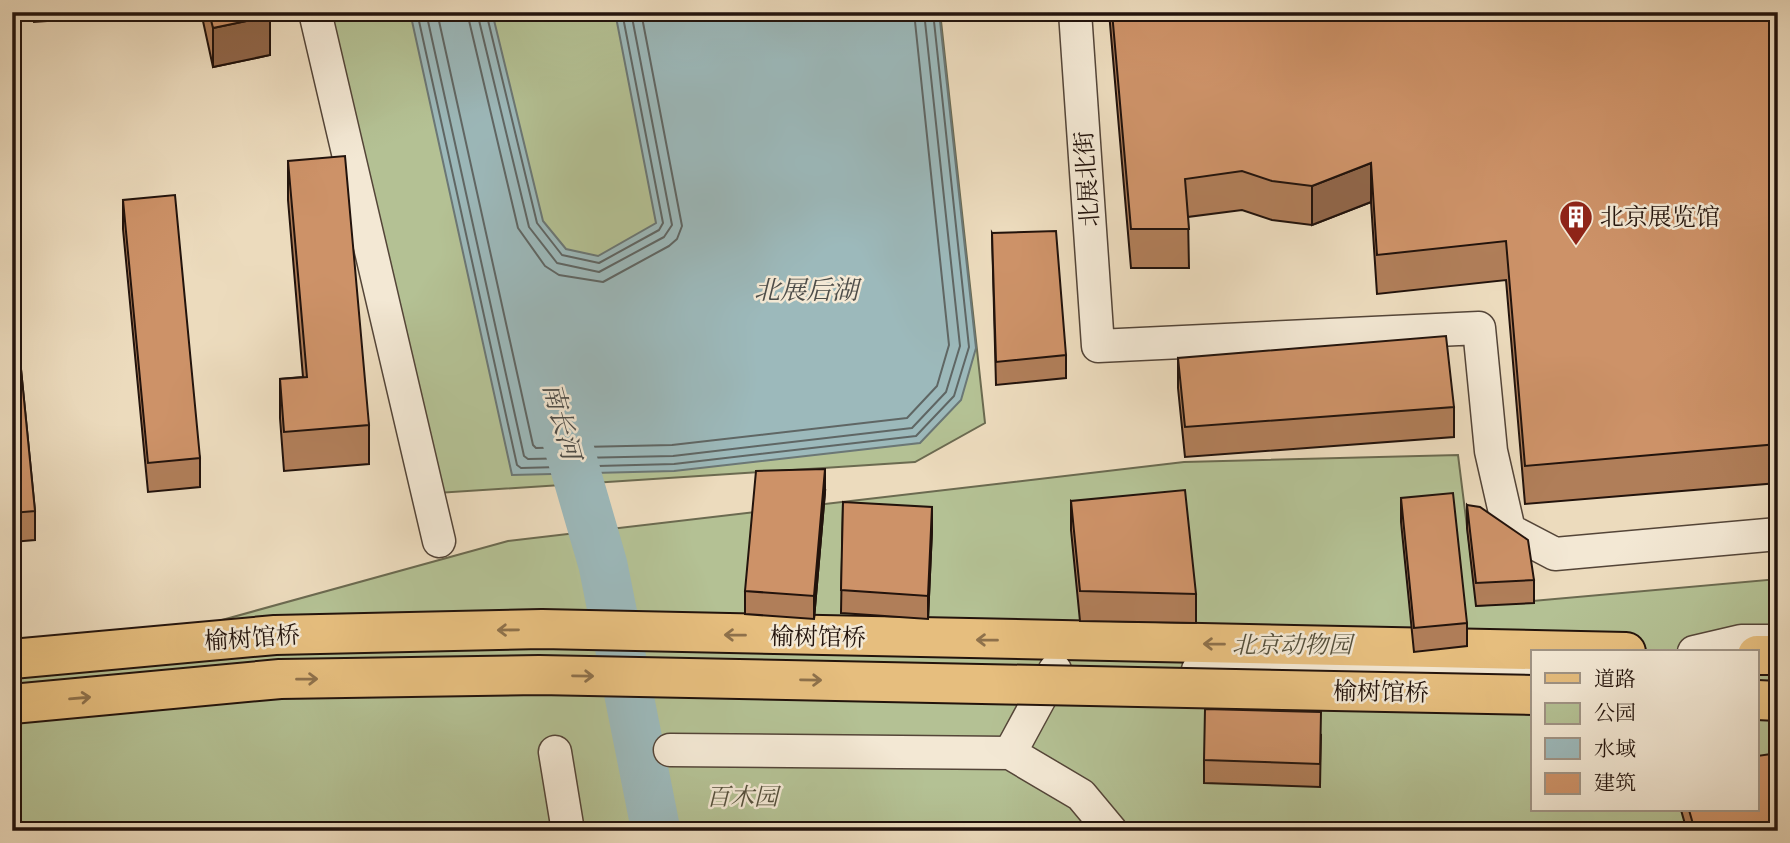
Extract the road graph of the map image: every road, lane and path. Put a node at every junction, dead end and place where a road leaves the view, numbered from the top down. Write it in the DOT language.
graph roads {
  1 [pos="315,12"];
  2 [pos="1075,12"];
  3 [pos="1778,534"];
  4 [pos="439,541"];
  5 [pos="1778,641"];
  6 [pos="1532,650"];
  7 [pos="1703,650"];
  8 [pos="1758,655"];
  9 [pos="1778,655"];
  10 [pos="12,659"];
  11 [pos="1531,669"];
  12 [pos="1531,695"];
  13 [pos="1758,700"];
  14 [pos="1778,701"];
  15 [pos="12,704"];
  16 [pos="670,750"];
  17 [pos="555,752"];
  18 [pos="1010,753"];
  19 [pos="568,831"];
  20 [pos="1111,831"];
  1 -- 4 [label="street"];
  2 -- 3 [label="street, 北展北街"];
  5 -- 7 [label="street"];
  6 -- 10 [label="main road, 榆树馆桥, one-way"];
  8 -- 9 [label="main road"];
  11 -- 18 [label="street"];
  15 -- 12 [label="main road, 榆树馆桥, one-way, bridge"];
  13 -- 14 [label="main road"];
  16 -- 18 [label="street"];
  17 -- 19 [label="street"];
  18 -- 20 [label="street"];
}
